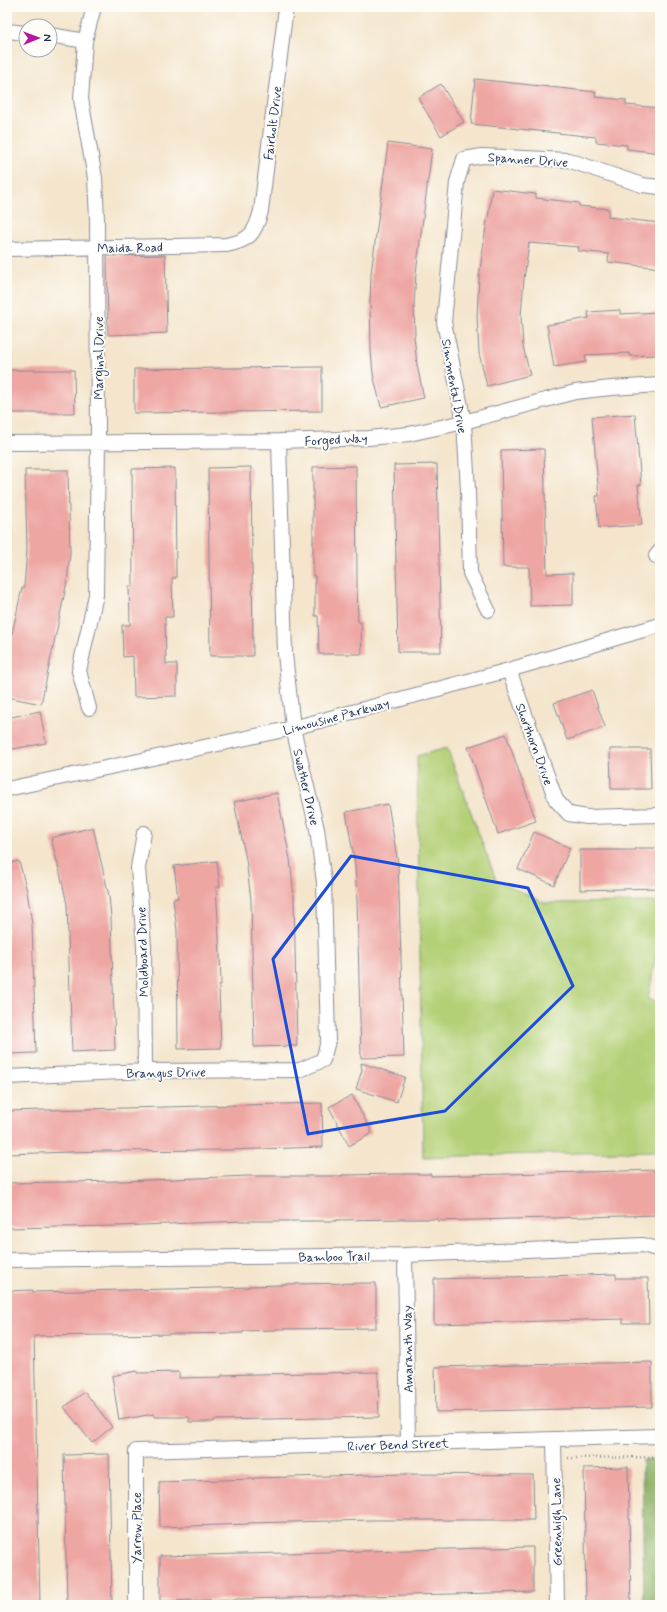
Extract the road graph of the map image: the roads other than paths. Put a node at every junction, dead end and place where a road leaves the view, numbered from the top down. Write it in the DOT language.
graph roads {
  1 [pos="94,7"];
  2 [pos="286,7"];
  3 [pos="7,31"];
  4 [pos="18,32"];
  5 [pos="58,36"];
  6 [pos="85,41"];
  7 [pos="464,159"];
  8 [pos="660,187"];
  9 [pos="250,236"];
  10 [pos="97,247"];
  11 [pos="7,248"];
  12 [pos="660,385"];
  13 [pos="464,422"];
  14 [pos="279,441"];
  15 [pos="98,442"];
  16 [pos="7,443"];
  17 [pos="488,610"];
  18 [pos="660,625"];
  19 [pos="509,670"];
  20 [pos="89,708"];
  21 [pos="293,728"];
  22 [pos="7,789"];
  23 [pos="660,815"];
  24 [pos="144,833"];
  25 [pos="323,1060"];
  26 [pos="145,1071"];
  27 [pos="7,1077"];
  28 [pos="660,1250"];
  29 [pos="405,1255"];
  30 [pos="7,1260"];
  31 [pos="660,1436"];
  32 [pos="554,1439"];
  33 [pos="408,1443"];
  34 [pos="136,1451"];
  35 [pos="136,1605"];
  36 [pos="557,1605"];
  1 -- 6 [label="street, Marginal Drive"];
  2 -- 9 [label="street, Fairholt Drive"];
  3 -- 4 [label="street"];
  5 -- 6 [label="street"];
  6 -- 10 [label="street, Marginal Drive"];
  7 -- 8 [label="street, Spanner Drive"];
  7 -- 13 [label="street, Simmental Drive"];
  9 -- 10 [label="street, Maida Road"];
  10 -- 11 [label="street, Maida Road"];
  10 -- 15 [label="street, Marginal Drive"];
  12 -- 13 [label="street, Forged Way"];
  13 -- 14 [label="street, Forged Way"];
  13 -- 17 [label="street, Simmental Drive"];
  14 -- 15 [label="street, Forged Way"];
  14 -- 21 [label="street, Swather Drive"];
  15 -- 16 [label="street, Forged Way"];
  15 -- 20 [label="street, Marginal Drive"];
  18 -- 19 [label="street, Limousine Parkway"];
  19 -- 21 [label="street, Limousine Parkway"];
  19 -- 23 [label="street, Shorthorn Drive"];
  21 -- 22 [label="street, Limousine Parkway"];
  21 -- 25 [label="street, Swather Drive"];
  24 -- 26 [label="street, Moldboard Drive"];
  25 -- 26 [label="street, Brangus Drive"];
  26 -- 27 [label="street, Brangus Drive"];
  28 -- 29 [label="street, Bamboo Trail"];
  29 -- 30 [label="street, Bamboo Trail"];
  29 -- 33 [label="street, Amaranth Way"];
  31 -- 32 [label="street, River Bend Street"];
  32 -- 33 [label="street, River Bend Street"];
  32 -- 36 [label="street, Greenhigh Lane"];
  33 -- 34 [label="street, River Bend Street"];
  34 -- 35 [label="street, Yarrow Place"];
}
